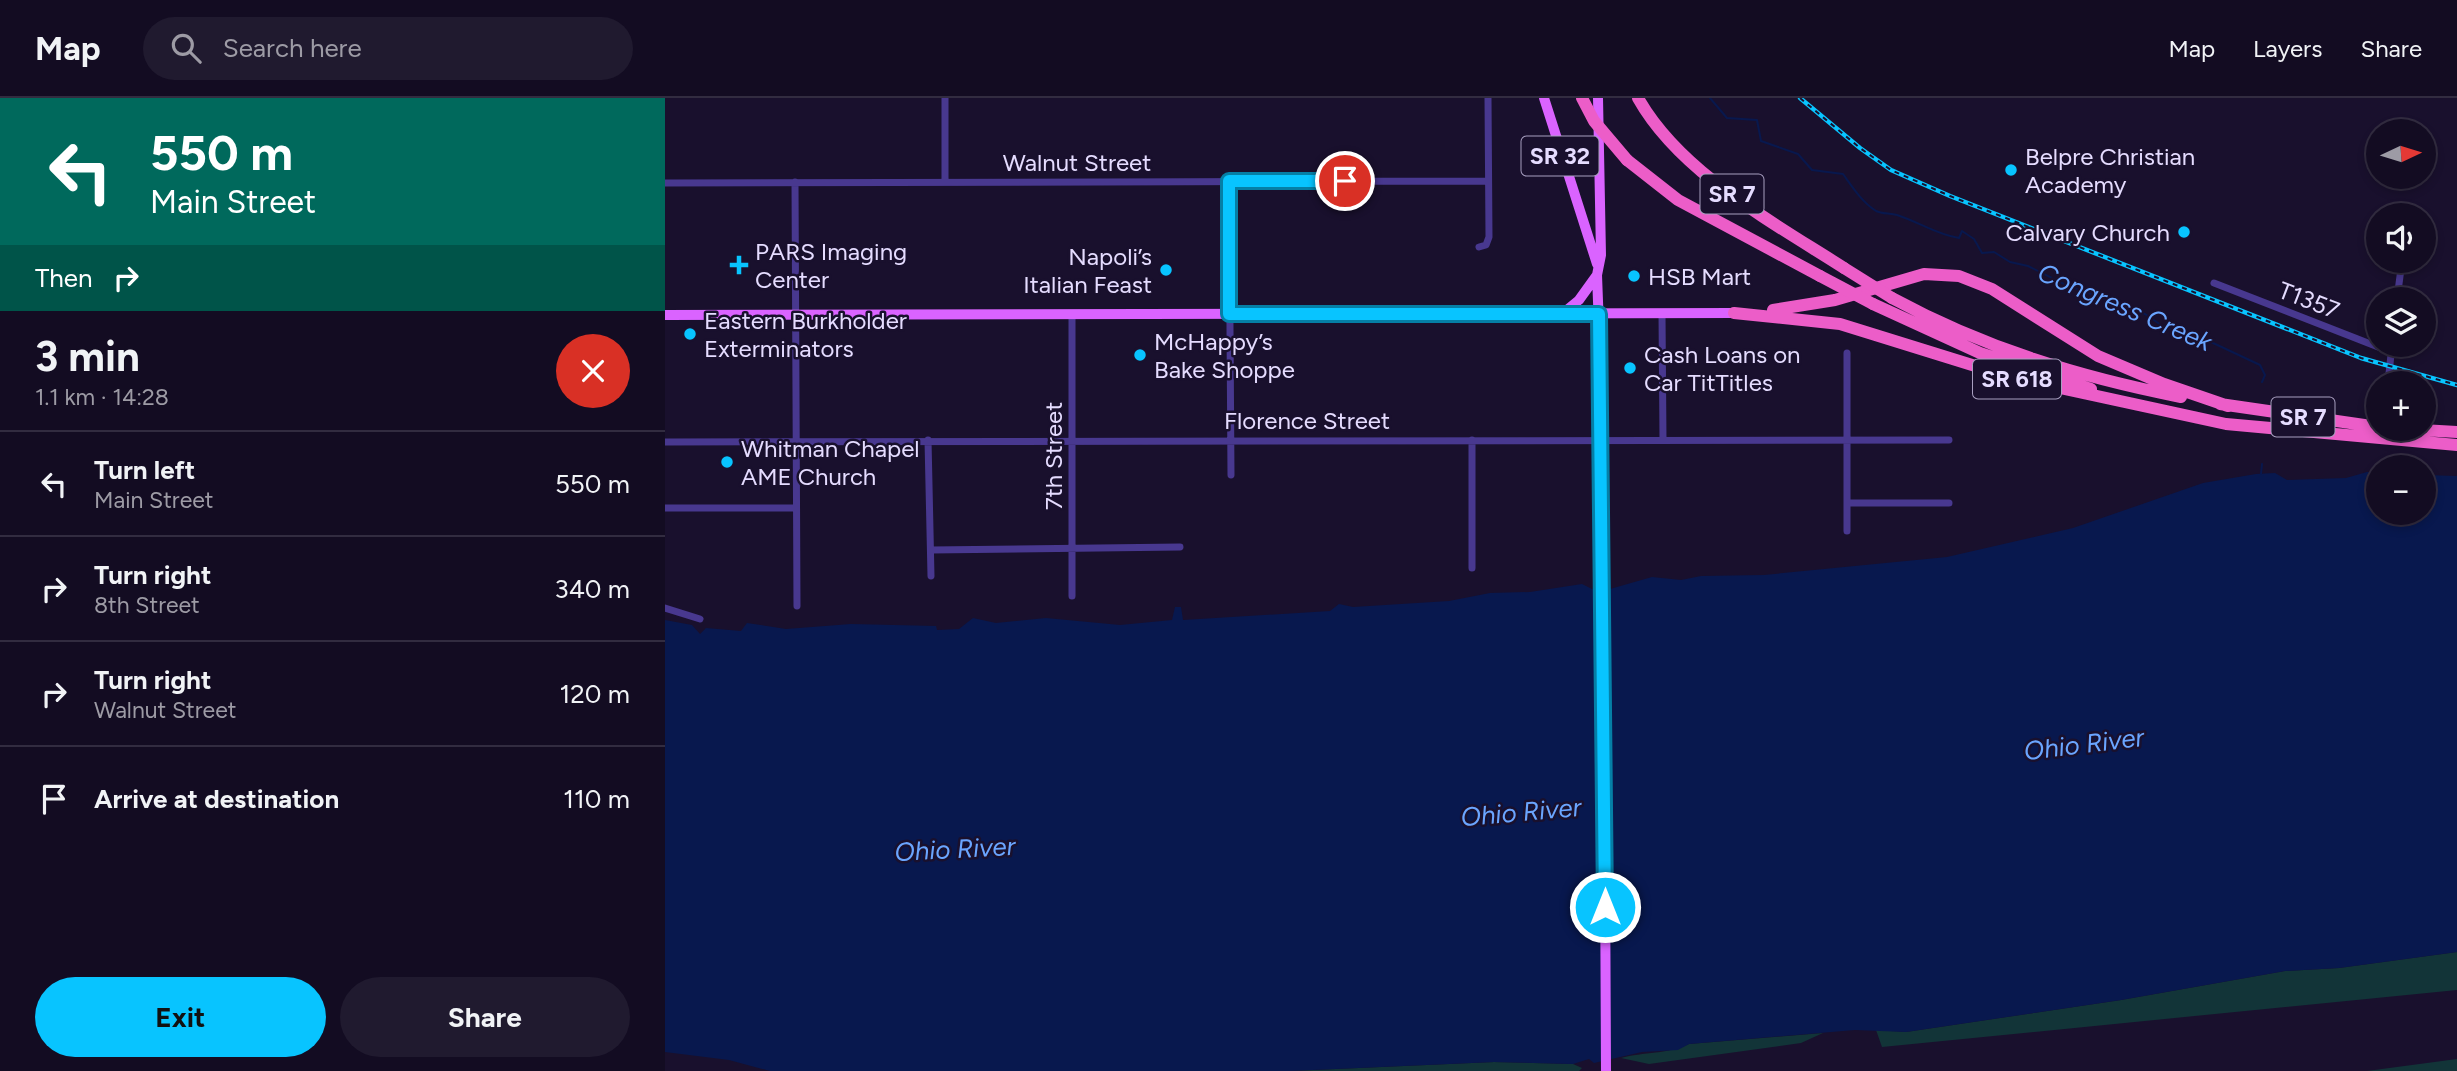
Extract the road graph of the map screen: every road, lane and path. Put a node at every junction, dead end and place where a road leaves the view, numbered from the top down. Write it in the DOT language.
graph roads {
  1 [pos="945,98"];
  2 [pos="1488,98"];
  3 [pos="1544,98"];
  4 [pos="1582,98"];
  5 [pos="1598,98"];
  6 [pos="1638,98"];
  7 [pos="1229,181"];
  8 [pos="1488,181"];
  9 [pos="795,182"];
  10 [pos="945,182"];
  11 [pos="665,183"];
  12 [pos="1479,247"];
  13 [pos="1597,269"];
  14 [pos="2214,283"];
  15 [pos="1734,313"];
  16 [pos="795,314"];
  17 [pos="1229,314"];
  18 [pos="1561,314"];
  19 [pos="1599,314"];
  20 [pos="1662,314"];
  21 [pos="665,315"];
  22 [pos="1072,315"];
  23 [pos="2366,340"];
  24 [pos="1847,353"];
  25 [pos="2228,405"];
  26 [pos="2366,425"];
  27 [pos="2304,431"];
  28 [pos="2436,431"];
  29 [pos="2457,432"];
  30 [pos="2366,433"];
  31 [pos="1230,439"];
  32 [pos="928,440"];
  33 [pos="1072,440"];
  34 [pos="1472,440"];
  35 [pos="1663,440"];
  36 [pos="1847,440"];
  37 [pos="1949,440"];
  38 [pos="796,441"];
  39 [pos="2431,441"];
  40 [pos="665,442"];
  41 [pos="2457,445"];
  42 [pos="1231,475"];
  43 [pos="1847,503"];
  44 [pos="1949,503"];
  45 [pos="665,508"];
  46 [pos="796,508"];
  47 [pos="1847,531"];
  48 [pos="1180,547"];
  49 [pos="931,550"];
  50 [pos="1072,550"];
  51 [pos="1472,568"];
  52 [pos="931,576"];
  53 [pos="1072,596"];
  54 [pos="797,606"];
  55 [pos="665,608"];
  56 [pos="700,618"];
  57 [pos="1606,1071"];
  1 -- 10 [label="street"];
  2 -- 8 [label="street"];
  3 -- 13 [label="main road, SR 32"];
  4 -- 27 [label="highway, SR 7, bridge"];
  5 -- 13 [label="main road, SR 32"];
  6 -- 25 [label="highway, SR 7, bridge"];
  7 -- 8 [label="street, Walnut Street"];
  7 -- 10 [label="street, Walnut Street"];
  7 -- 17 [label="street"];
  8 -- 12 [label="street"];
  9 -- 10 [label="street, Walnut Street"];
  9 -- 11 [label="street, Walnut Street"];
  9 -- 16 [label="street"];
  13 -- 18 [label="main road"];
  13 -- 19 [label="main road, SR 32"];
  14 -- 23 [label="street, T1357"];
  15 -- 20 [label="main road"];
  15 -- 25 [label="highway, SR 618"];
  15 -- 27 [label="highway, SR 618"];
  16 -- 21 [label="main road"];
  16 -- 22 [label="main road"];
  16 -- 38 [label="street"];
  17 -- 18 [label="main road"];
  17 -- 22 [label="main road"];
  17 -- 31 [label="street"];
  18 -- 19 [label="main road"];
  19 -- 20 [label="main road"];
  19 -- 57 [label="main road"];
  20 -- 35 [label="street"];
  22 -- 33 [label="street, 7th Street"];
  24 -- 36 [label="street"];
  25 -- 26 [label="highway, SR 7"];
  27 -- 30 [label="highway, SR 7"];
  28 -- 29 [label="highway"];
  31 -- 33 [label="street, Florence Street"];
  31 -- 34 [label="street, Florence Street"];
  31 -- 42 [label="street"];
  32 -- 33 [label="street, Florence Street"];
  32 -- 38 [label="street, Florence Street"];
  32 -- 49 [label="street"];
  33 -- 50 [label="street, 7th Street"];
  34 -- 35 [label="street, Florence Street"];
  34 -- 51 [label="street"];
  35 -- 36 [label="street, Florence Street"];
  36 -- 37 [label="street, Florence Street"];
  36 -- 43 [label="street"];
  38 -- 40 [label="street, Florence Street"];
  38 -- 46 [label="street"];
  39 -- 41 [label="highway, SR 7"];
  43 -- 44 [label="street"];
  43 -- 47 [label="street"];
  45 -- 46 [label="street"];
  46 -- 54 [label="street"];
  48 -- 50 [label="street"];
  49 -- 50 [label="street"];
  49 -- 52 [label="street"];
  50 -- 53 [label="street, 7th Street"];
  55 -- 56 [label="street"];
}
